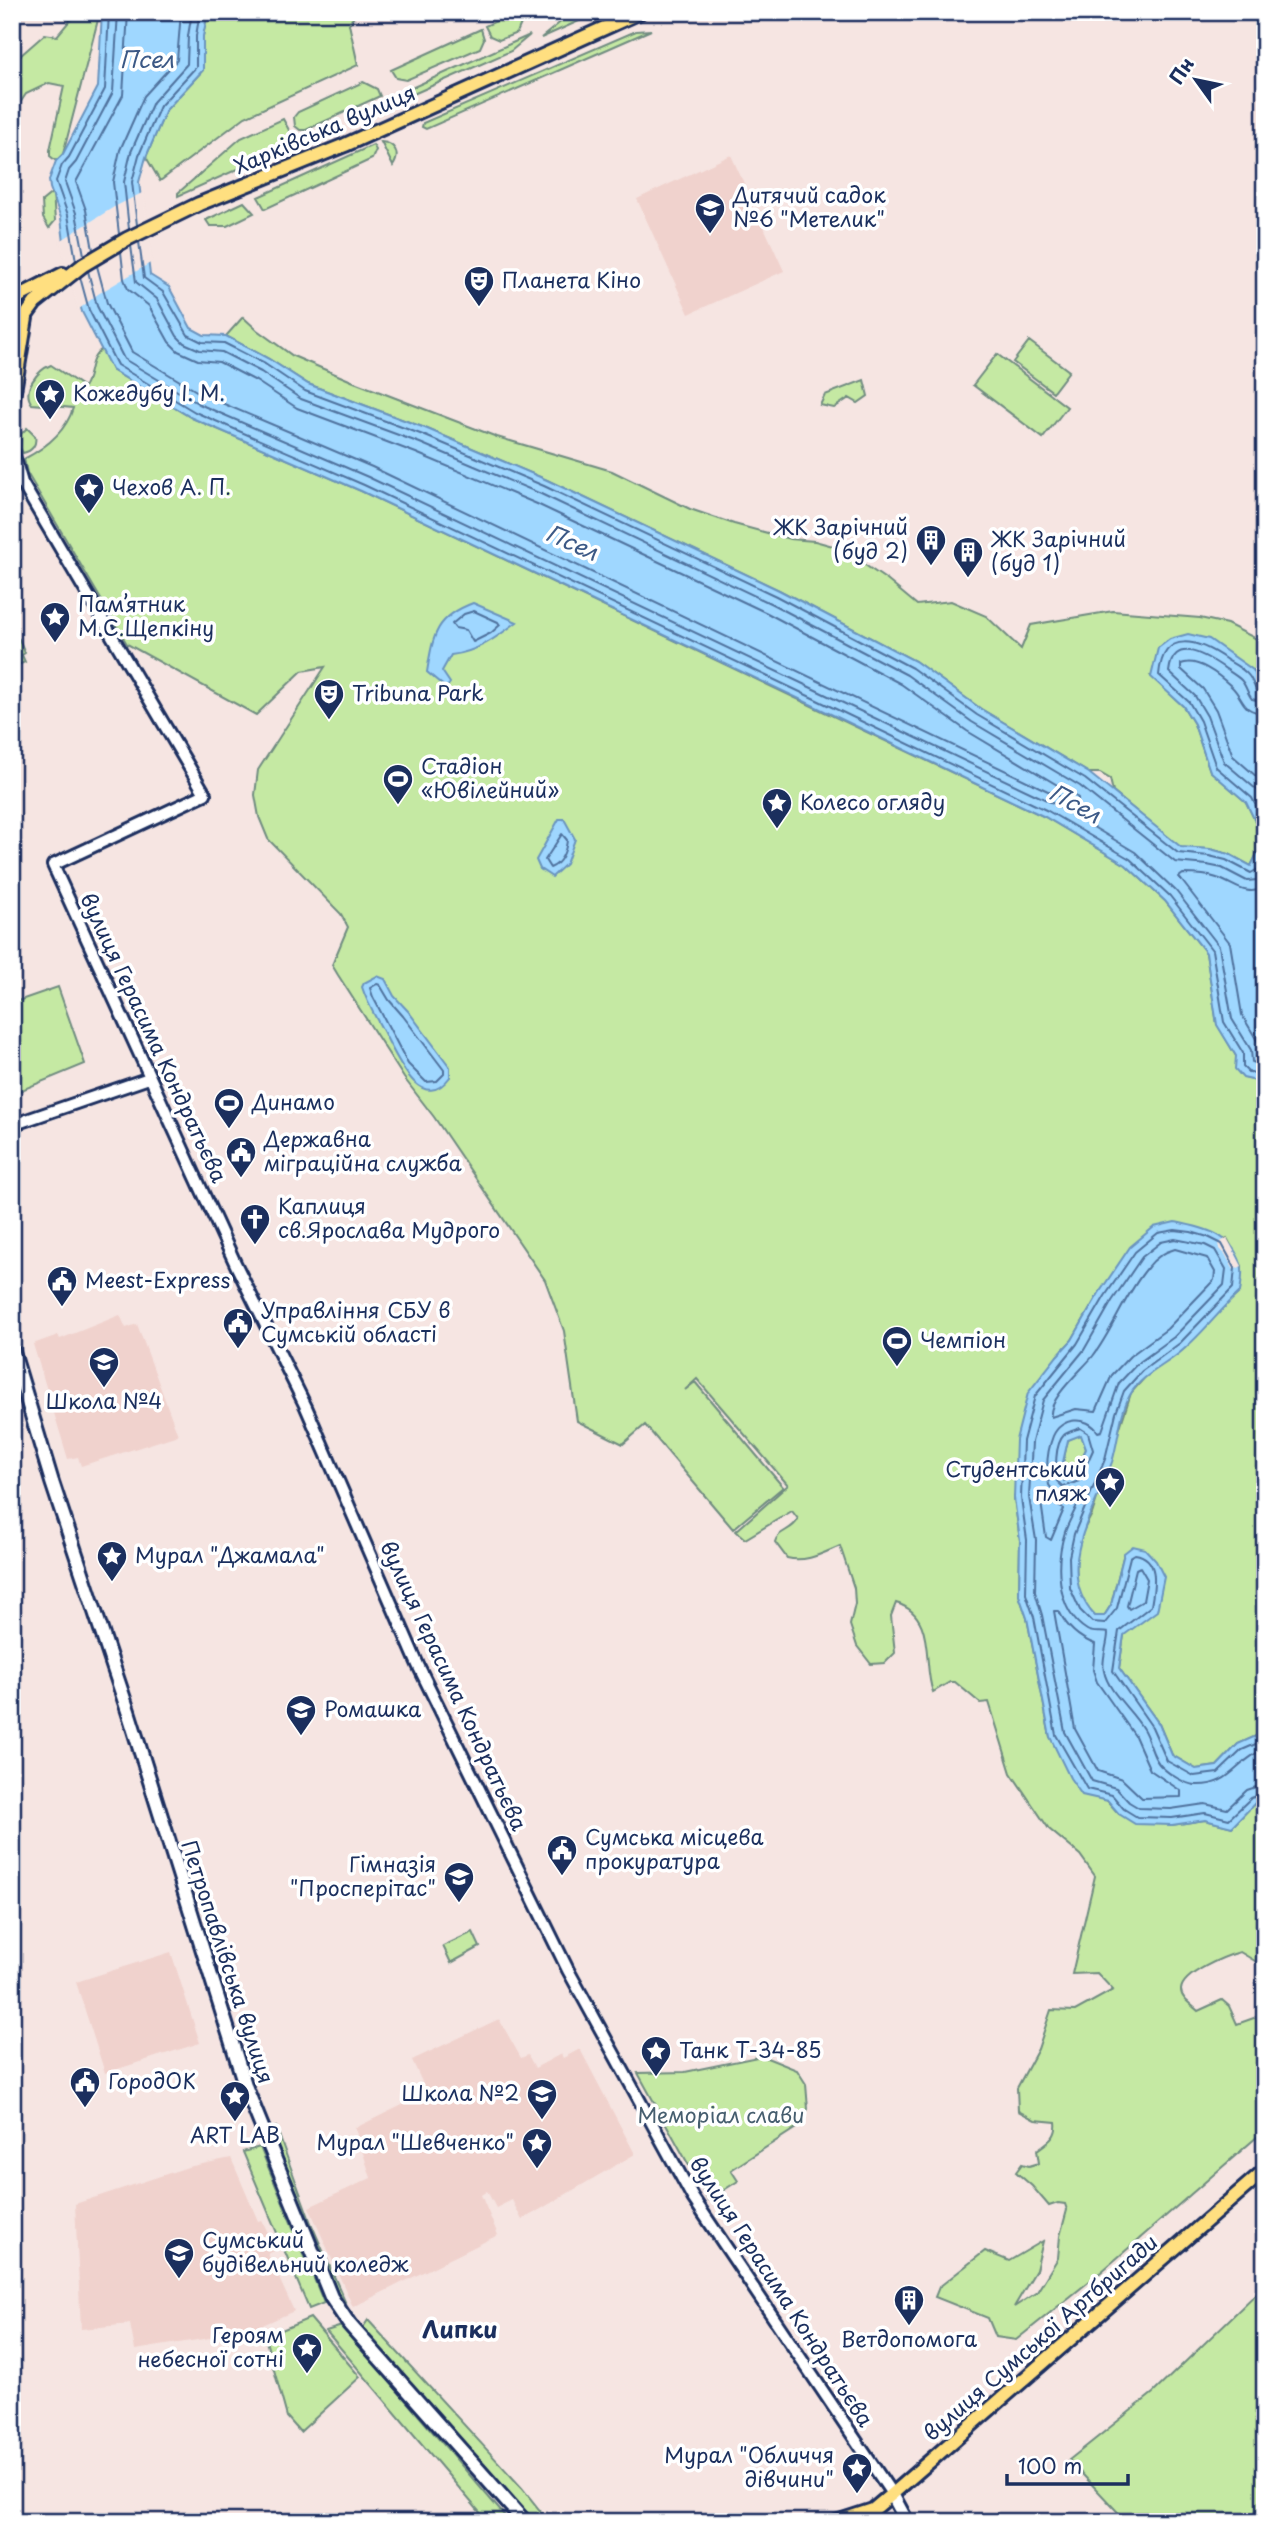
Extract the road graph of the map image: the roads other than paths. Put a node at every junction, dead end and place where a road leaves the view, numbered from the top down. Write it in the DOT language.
graph roads {
  1 [pos="640,12"];
  2 [pos="83,265"];
  3 [pos="12,300"];
  4 [pos="27,314"];
  5 [pos="12,335"];
  6 [pos="12,404"];
  7 [pos="12,449"];
  8 [pos="149,1078"];
  9 [pos="12,1125"];
  10 [pos="12,1349"];
  11 [pos="1265,2170"];
  12 [pos="892,2494"];
  13 [pos="525,2522"];
  14 [pos="836,2522"];
  15 [pos="907,2522"];
  1 -- 2 [label="main road, Харківська вулиця"];
  2 -- 3 [label="main road"];
  2 -- 4 [label="main road, Харківська вулиця"];
  4 -- 5 [label="main road, Харківська вулиця"];
  4 -- 6 [label="main road"];
  7 -- 8 [label="street, вулиця Герасима Кондратьєва"];
  8 -- 9 [label="street"];
  8 -- 12 [label="street, вулиця Герасима Кондратьєва"];
  10 -- 13 [label="main road, Петропавлівська вулиця"];
  11 -- 12 [label="main road, вулиця Сумської Артбригади"];
  12 -- 14 [label="main road, вулиця Сумської Артбригади"];
  12 -- 15 [label="main road, вулиця Герасима Кондратьєва"];
}
